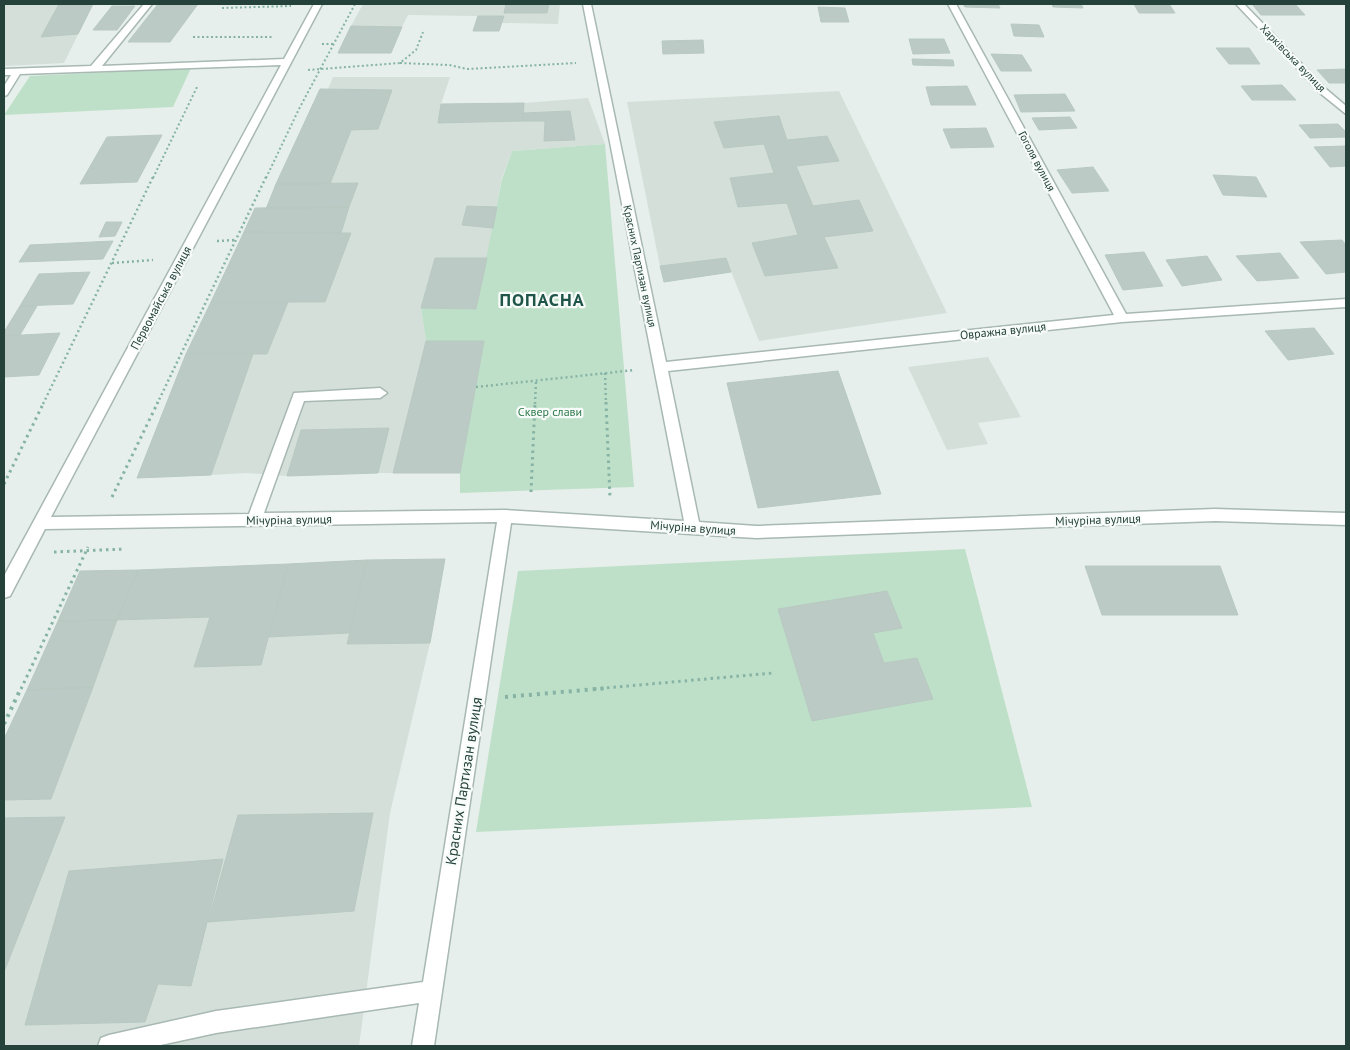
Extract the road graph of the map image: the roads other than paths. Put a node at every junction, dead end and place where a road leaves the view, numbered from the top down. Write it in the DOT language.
graph roads {
  1 [pos="148,4"];
  2 [pos="318,4"];
  3 [pos="587,4"];
  4 [pos="952,4"];
  5 [pos="1240,4"];
  6 [pos="285,66"];
  7 [pos="94,69"];
  8 [pos="4,72"];
  9 [pos="17,72"];
  10 [pos="4,93"];
  11 [pos="1346,111"];
  12 [pos="1346,303"];
  13 [pos="1122,318"];
  14 [pos="661,367"];
  15 [pos="380,393"];
  16 [pos="505,516"];
  17 [pos="1346,519"];
  18 [pos="254,520"];
  19 [pos="40,523"];
  20 [pos="693,528"];
  21 [pos="4,592"];
  22 [pos="432,991"];
  23 [pos="109,1046"];
  24 [pos="423,1046"];
  1 -- 7 [label="street"];
  2 -- 6 [label="street, Первомайська вулиця"];
  3 -- 14 [label="street, Красних Партизан вулиця"];
  4 -- 13 [label="street, Гоголя вулиця"];
  5 -- 11 [label="street, Харківська вулиця"];
  6 -- 7 [label="street"];
  6 -- 19 [label="street, Первомайська вулиця"];
  7 -- 9 [label="street"];
  8 -- 9 [label="street"];
  9 -- 10 [label="street"];
  12 -- 13 [label="street, Овражна вулиця"];
  13 -- 14 [label="street, Овражна вулиця"];
  14 -- 20 [label="street, Красних Партизан вулиця"];
  15 -- 18 [label="street"];
  16 -- 18 [label="street, Мічуріна вулиця"];
  16 -- 20 [label="street, Мічуріна вулиця"];
  16 -- 22 [label="street, Красних Партизан вулиця"];
  17 -- 20 [label="street, Мічуріна вулиця"];
  18 -- 19 [label="street, Мічуріна вулиця"];
  19 -- 21 [label="street, Первомайська вулиця"];
  22 -- 23 [label="street"];
  22 -- 24 [label="street, Красних Партизан вулиця"];
}
